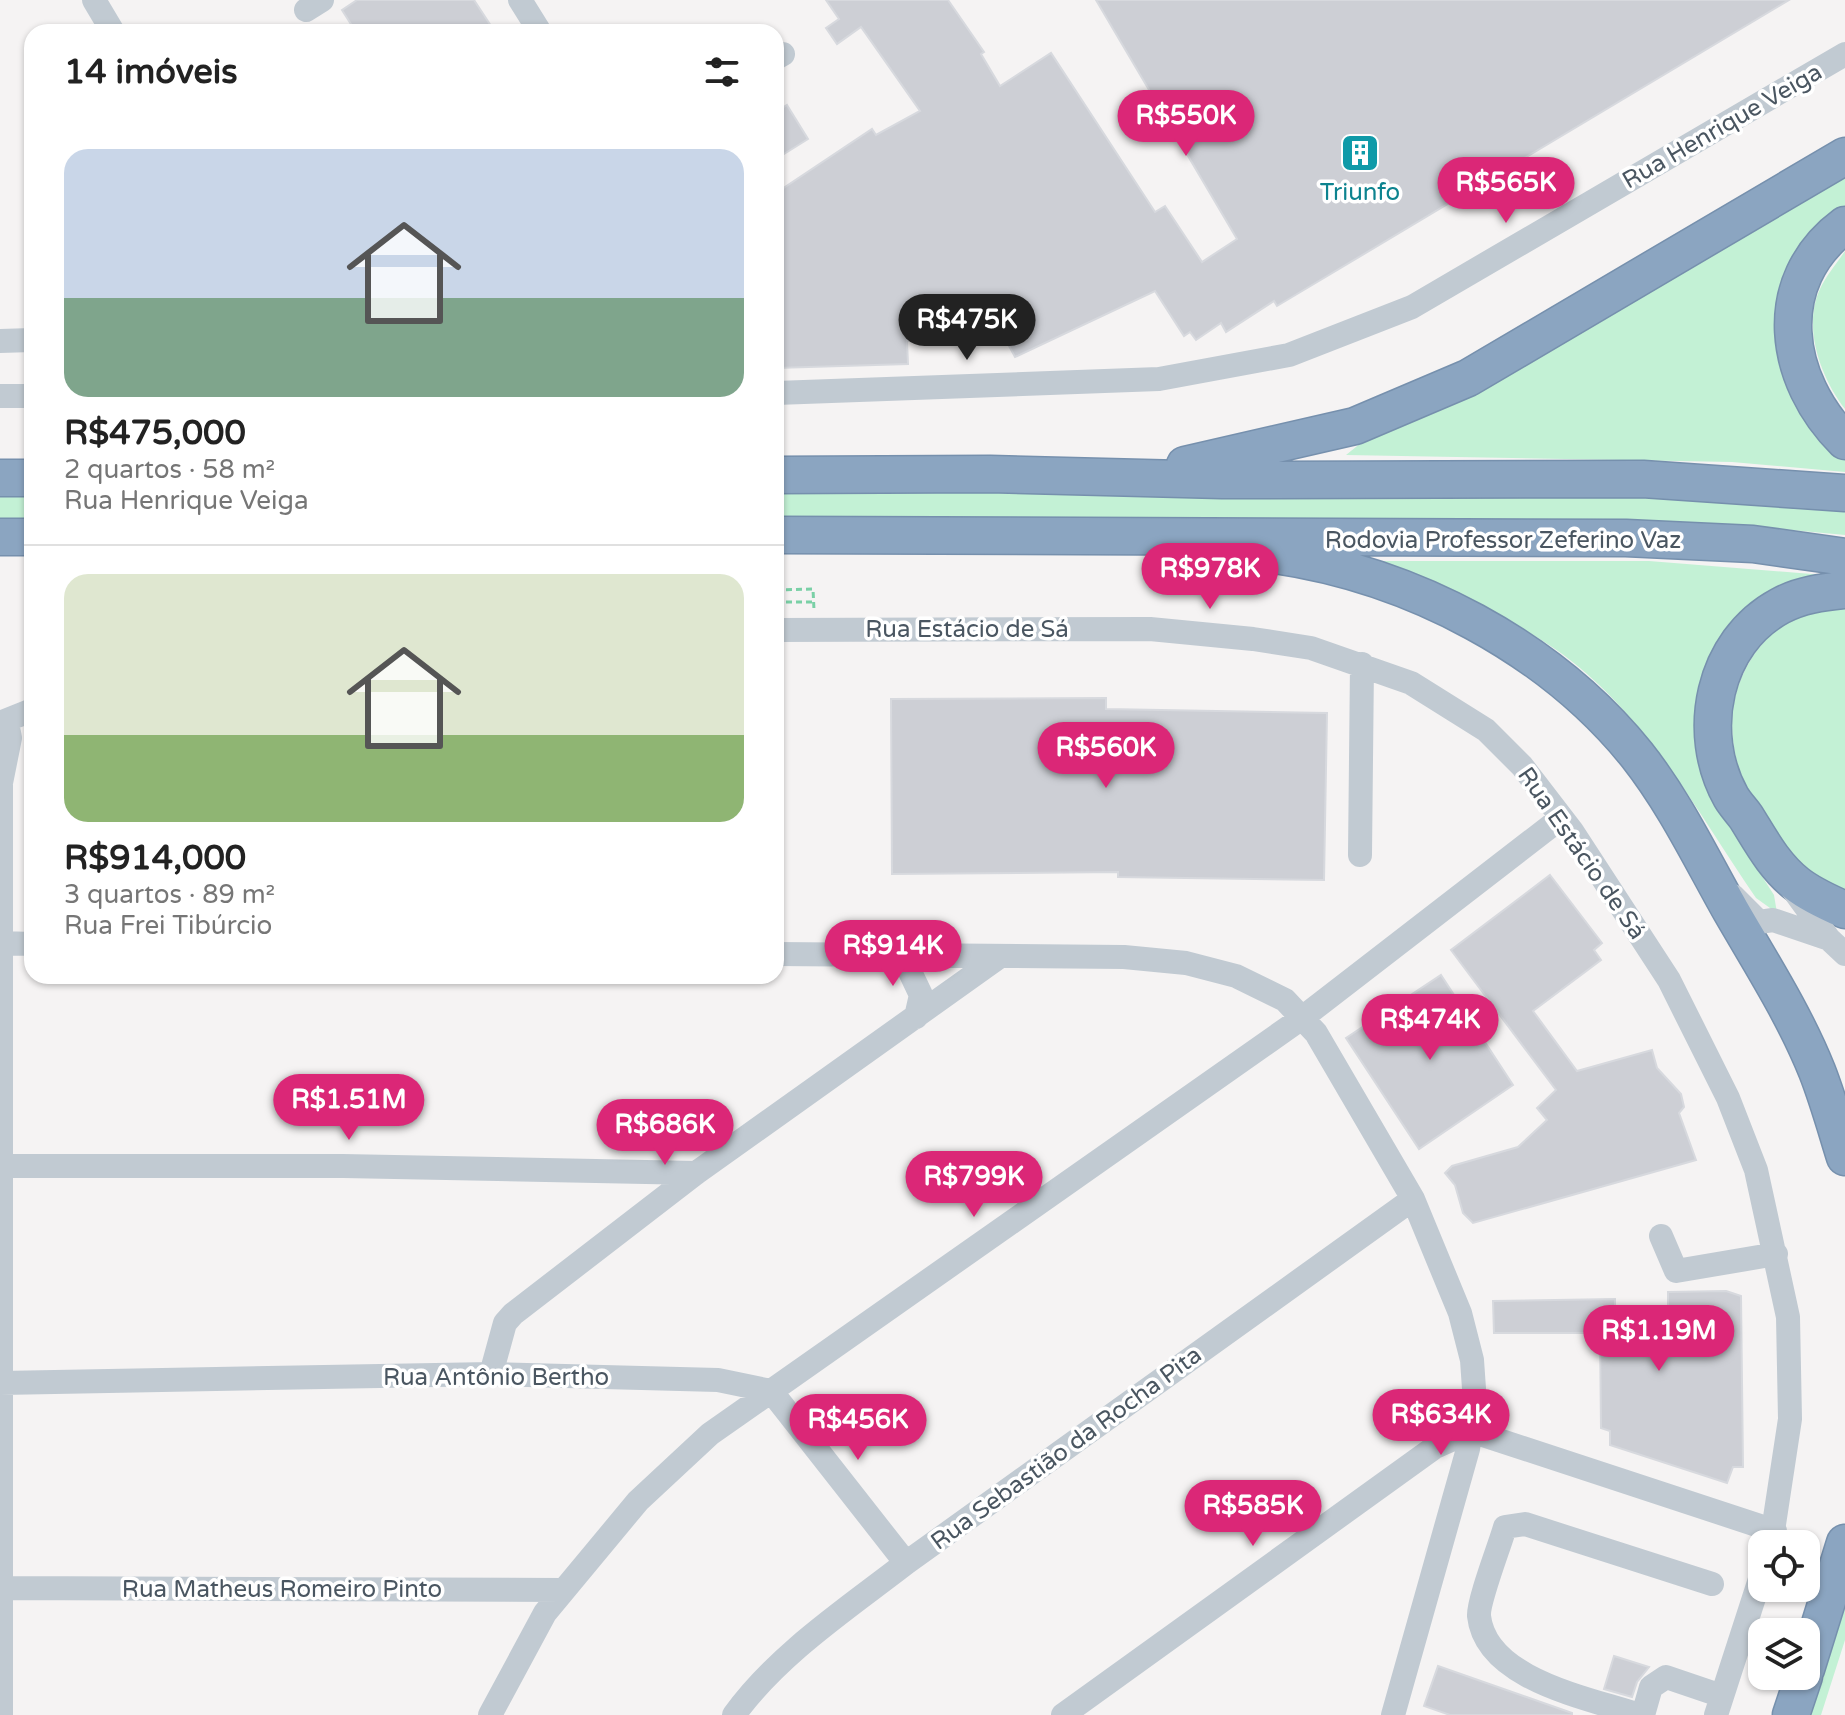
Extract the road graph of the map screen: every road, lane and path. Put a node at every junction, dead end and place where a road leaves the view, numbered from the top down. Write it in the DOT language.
graph roads {
  1 [pos="94,0"];
  2 [pos="520,0"];
  3 [pos="108,24"];
  4 [pos="535,24"];
  5 [pos="1845,54"];
  6 [pos="1845,156"];
  7 [pos="1845,225"];
  8 [pos="24,340"];
  9 [pos="0,341"];
  10 [pos="784,393"];
  11 [pos="0,396"];
  12 [pos="24,396"];
  13 [pos="1845,441"];
  14 [pos="990,474"];
  15 [pos="784,475"];
  16 [pos="0,478"];
  17 [pos="24,478"];
  18 [pos="1845,493"];
  19 [pos="784,535"];
  20 [pos="1138,535"];
  21 [pos="0,537"];
  22 [pos="24,537"];
  23 [pos="1845,557"];
  24 [pos="784,590"];
  25 [pos="1845,590"];
  26 [pos="784,602"];
  27 [pos="784,630"];
  28 [pos="1362,664"];
  29 [pos="24,713"];
  30 [pos="4,722"];
  31 [pos="0,783"];
  32 [pos="1561,818"];
  33 [pos="1360,855"];
  34 [pos="1709,872"];
  35 [pos="1840,934"];
  36 [pos="1,943"];
  37 [pos="24,944"];
  38 [pos="784,954"];
  39 [pos="902,955"];
  40 [pos="999,957"];
  41 [pos="916,1017"];
  42 [pos="1302,1018"];
  43 [pos="0,1057"];
  44 [pos="1845,1157"];
  45 [pos="2,1166"];
  46 [pos="696,1173"];
  47 [pos="1413,1199"];
  48 [pos="1661,1236"];
  49 [pos="1776,1254"];
  50 [pos="491,1374"];
  51 [pos="1,1383"];
  52 [pos="771,1391"];
  53 [pos="1471,1431"];
  54 [pos="1750,1530"];
  55 [pos="1774,1530"];
  56 [pos="1845,1541"];
  57 [pos="906,1563"];
  58 [pos="1712,1584"];
  59 [pos="1,1588"];
  60 [pos="563,1590"];
  61 [pos="1753,1602"];
  62 [pos="1820,1623"];
  63 [pos="1799,1690"];
  64 [pos="1719,1705"];
  65 [pos="1,1715"];
  66 [pos="490,1715"];
  67 [pos="734,1715"];
  68 [pos="1063,1715"];
  69 [pos="1393,1715"];
  70 [pos="1641,1715"];
  71 [pos="1791,1715"];
  1 -- 3 [label="street"];
  2 -- 4 [label="street"];
  5 -- 10 [label="street, Rua Henrique Veiga"];
  6 -- 14 [label="highway"];
  7 -- 13 [label="highway"];
  8 -- 9 [label="street"];
  11 -- 12 [label="street"];
  14 -- 15 [label="highway"];
  14 -- 18 [label="highway"];
  16 -- 17 [label="highway"];
  19 -- 20 [label="highway, Rodovia Professor Zeferino Vaz"];
  20 -- 23 [label="highway, Rodovia Professor Zeferino Vaz"];
  20 -- 34 [label="highway"];
  21 -- 22 [label="highway"];
  24 -- 26 [label="path"];
  25 -- 35 [label="highway"];
  27 -- 28 [label="street, Rua Estácio de Sá"];
  28 -- 32 [label="street, Rua Estácio de Sá"];
  28 -- 33 [label="street"];
  29 -- 30 [label="street"];
  30 -- 31 [label="street"];
  31 -- 36 [label="street"];
  32 -- 42 [label="street"];
  32 -- 49 [label="street, Rua Estácio de Sá"];
  34 -- 35 [label="street"];
  34 -- 44 [label="highway"];
  36 -- 37 [label="street"];
  36 -- 43 [label="street"];
  38 -- 39 [label="street"];
  39 -- 40 [label="street"];
  39 -- 41 [label="street"];
  40 -- 41 [label="street"];
  40 -- 42 [label="street"];
  41 -- 46 [label="street"];
  42 -- 47 [label="street"];
  42 -- 52 [label="street"];
  43 -- 45 [label="street"];
  45 -- 46 [label="street"];
  45 -- 51 [label="street"];
  46 -- 50 [label="street"];
  47 -- 53 [label="street"];
  47 -- 57 [label="street, Rua Sebastião da Rocha Pita"];
  48 -- 49 [label="street"];
  49 -- 55 [label="street, Rua Estácio de Sá"];
  50 -- 51 [label="street, Rua Antônio Bertho"];
  50 -- 52 [label="street, Rua Antônio Bertho"];
  51 -- 59 [label="street"];
  52 -- 57 [label="street"];
  52 -- 60 [label="street"];
  53 -- 54 [label="street"];
  53 -- 68 [label="street"];
  53 -- 69 [label="street"];
  56 -- 62 [label="highway"];
  57 -- 67 [label="street, Rua Sebastião da Rocha Pita"];
  58 -- 70 [label="street"];
  59 -- 60 [label="street, Rua Matheus Romeiro Pinto"];
  59 -- 65 [label="street"];
  60 -- 66 [label="street"];
  61 -- 64 [label="street"];
  63 -- 71 [label="highway"];
  64 -- 70 [label="street"];
}
